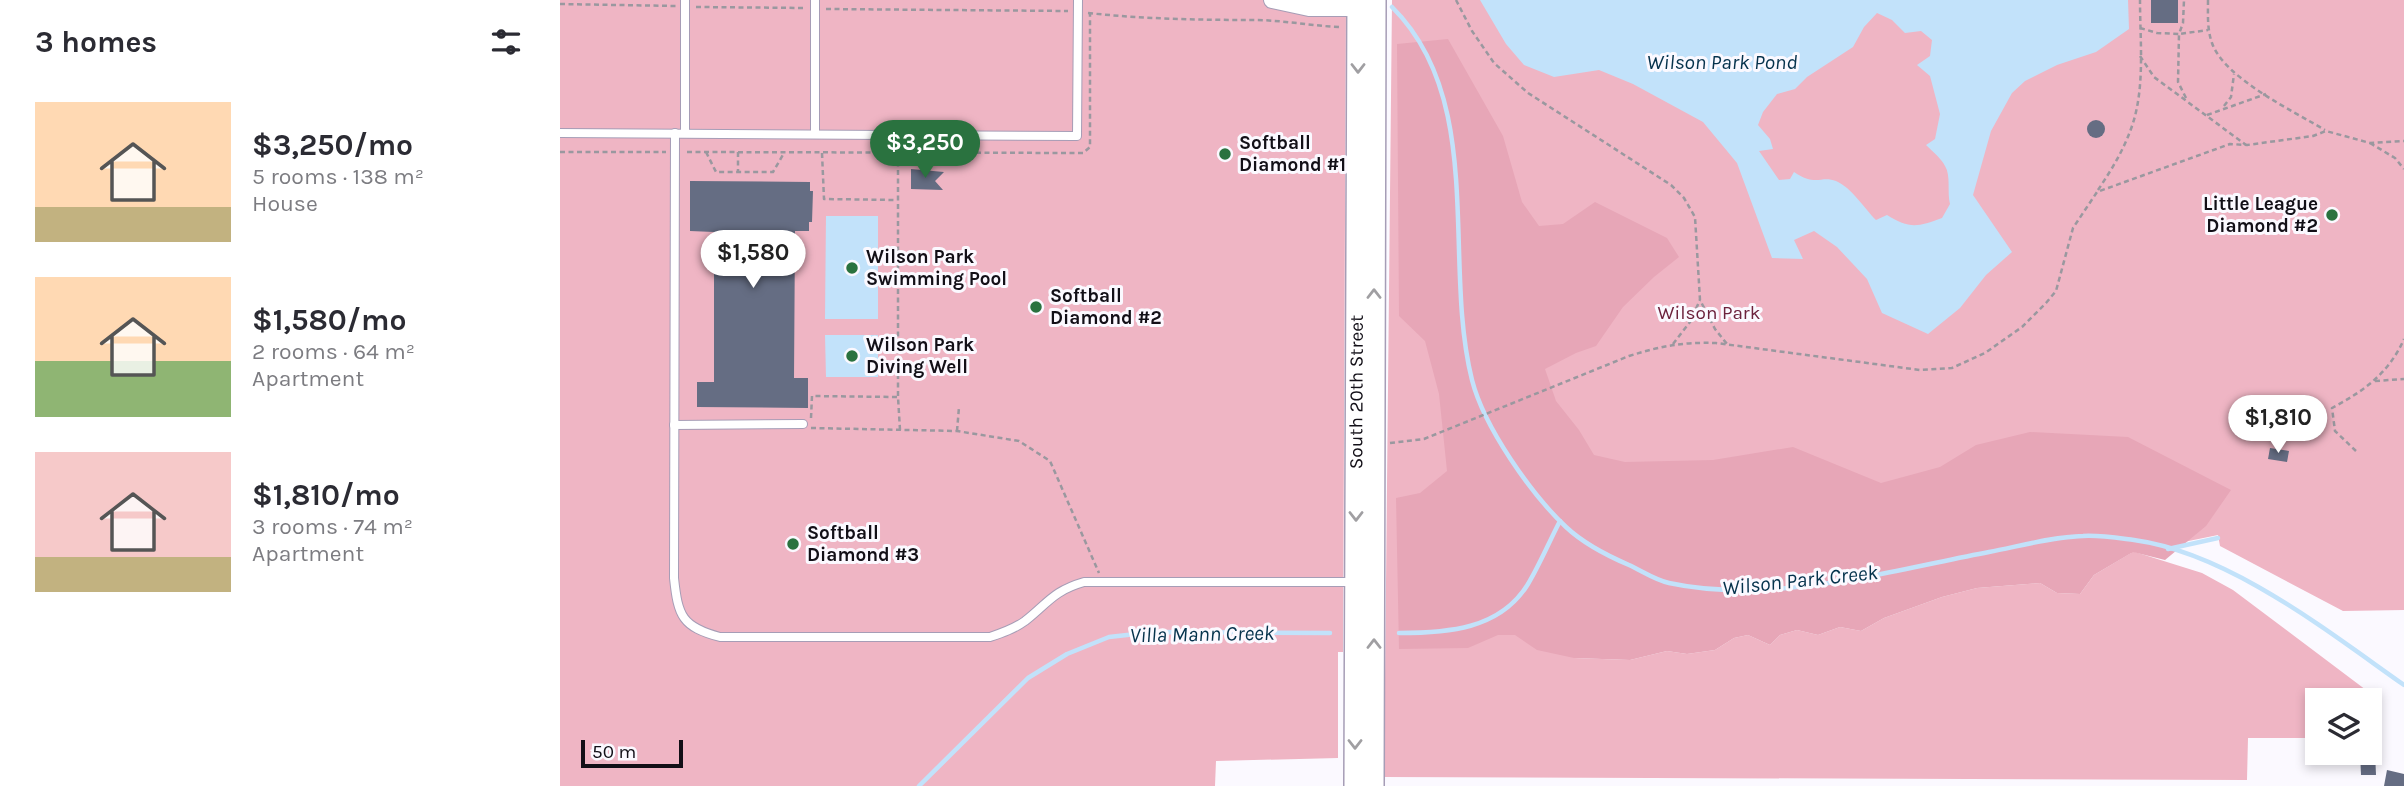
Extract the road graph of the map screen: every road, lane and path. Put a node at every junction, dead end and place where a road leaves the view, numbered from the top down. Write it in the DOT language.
graph roads {
  1 [pos="1078,0"];
  2 [pos="1272,0"];
  3 [pos="1456,0"];
  4 [pos="2140,0"];
  5 [pos="2183,0"];
  6 [pos="2208,0"];
  7 [pos="685,3"];
  8 [pos="560,4"];
  9 [pos="815,4"];
  10 [pos="1367,4"];
  11 [pos="1078,12"];
  12 [pos="1341,27"];
  13 [pos="2140,28"];
  14 [pos="2208,30"];
  15 [pos="2179,34"];
  16 [pos="2140,56"];
  17 [pos="2235,74"];
  18 [pos="2266,94"];
  19 [pos="2187,100"];
  20 [pos="2221,108"];
  21 [pos="2207,115"];
  22 [pos="2326,131"];
  23 [pos="560,133"];
  24 [pos="675,133"];
  25 [pos="685,133"];
  26 [pos="815,134"];
  27 [pos="2404,142"];
  28 [pos="2370,143"];
  29 [pos="2246,145"];
  30 [pos="705,152"];
  31 [pos="738,152"];
  32 [pos="785,152"];
  33 [pos="822,153"];
  34 [pos="898,153"];
  35 [pos="2404,169"];
  36 [pos="738,172"];
  37 [pos="2097,192"];
  38 [pos="898,200"];
  39 [pos="1700,300"];
  40 [pos="2404,339"];
  41 [pos="1673,344"];
  42 [pos="1727,344"];
  43 [pos="2404,379"];
  44 [pos="2375,381"];
  45 [pos="898,397"];
  46 [pos="959,407"];
  47 [pos="674,425"];
  48 [pos="807,427"];
  49 [pos="900,430"];
  50 [pos="957,431"];
  51 [pos="1365,440"];
  52 [pos="2356,451"];
  53 [pos="1103,582"];
  54 [pos="1365,582"];
  55 [pos="1355,786"];
  56 [pos="1373,786"];
  1 -- 11 [label="lane"];
  2 -- 10 [label="street"];
  3 -- 39 [label="path"];
  4 -- 13 [label="path"];
  5 -- 15 [label="path"];
  6 -- 14 [label="path"];
  7 -- 8 [label="path"];
  7 -- 9 [label="path"];
  7 -- 25 [label="lane"];
  9 -- 11 [label="path"];
  9 -- 26 [label="lane"];
  10 -- 51 [label="street, South 20th Street"];
  11 -- 12 [label="path"];
  11 -- 26 [label="lane"];
  13 -- 15 [label="path"];
  13 -- 16 [label="path"];
  14 -- 15 [label="path"];
  14 -- 17 [label="path"];
  15 -- 19 [label="path"];
  16 -- 19 [label="path"];
  16 -- 37 [label="path"];
  17 -- 18 [label="path"];
  17 -- 20 [label="path"];
  18 -- 20 [label="path"];
  18 -- 22 [label="path"];
  19 -- 21 [label="path"];
  20 -- 21 [label="path"];
  21 -- 29 [label="path"];
  22 -- 28 [label="path"];
  22 -- 29 [label="path"];
  23 -- 24 [label="lane"];
  24 -- 25 [label="lane"];
  24 -- 47 [label="lane"];
  25 -- 26 [label="lane"];
  27 -- 28 [label="path"];
  28 -- 35 [label="path"];
  29 -- 37 [label="path"];
  30 -- 36 [label="path"];
  31 -- 36 [label="path"];
  32 -- 36 [label="path"];
  33 -- 38 [label="path"];
  34 -- 38 [label="path"];
  37 -- 42 [label="path"];
  38 -- 45 [label="path"];
  39 -- 41 [label="path"];
  39 -- 42 [label="path"];
  40 -- 44 [label="path"];
  41 -- 42 [label="path"];
  41 -- 51 [label="path"];
  43 -- 44 [label="path"];
  44 -- 52 [label="path"];
  45 -- 48 [label="path"];
  45 -- 49 [label="path"];
  46 -- 50 [label="path"];
  47 -- 48 [label="lane"];
  47 -- 53 [label="lane"];
  48 -- 49 [label="path"];
  49 -- 50 [label="path"];
  50 -- 53 [label="path"];
  51 -- 54 [label="street, South 20th Street"];
  53 -- 54 [label="lane"];
  54 -- 55 [label="street, South 20th Street, one-way"];
  56 -- 54 [label="street, South 20th Street, one-way"];
}
